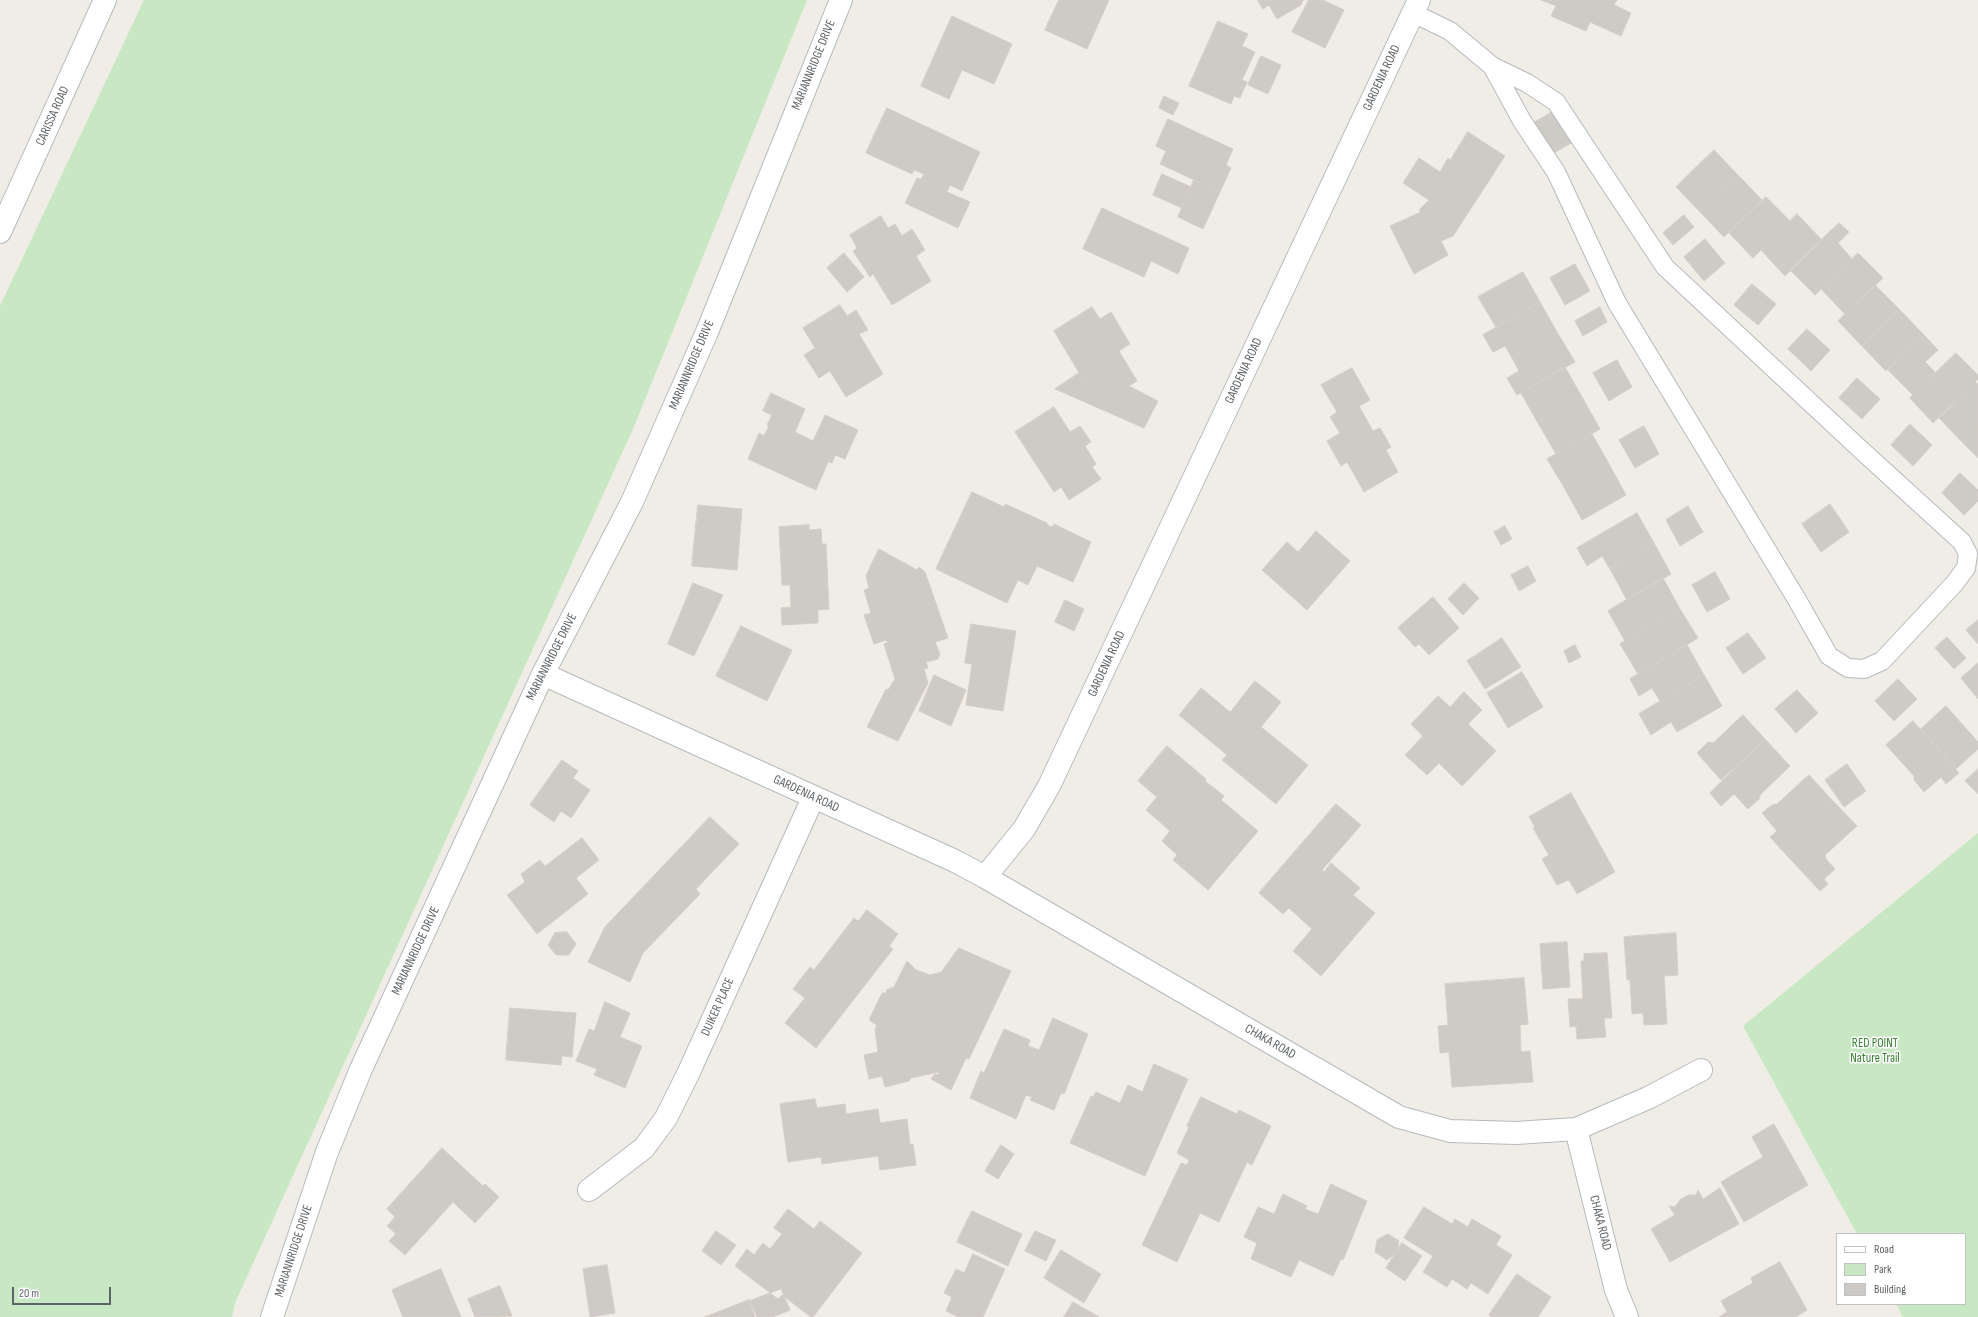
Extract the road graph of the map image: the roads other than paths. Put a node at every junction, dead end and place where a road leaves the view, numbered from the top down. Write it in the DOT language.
graph roads {
  1 [pos="105,0"];
  2 [pos="840,0"];
  3 [pos="1416,6"];
  4 [pos="1492,66"];
  5 [pos="0,232"];
  6 [pos="543,674"];
  7 [pos="813,798"];
  8 [pos="985,877"];
  9 [pos="1701,1070"];
  10 [pos="1576,1128"];
  11 [pos="589,1190"];
  12 [pos="281,1290"];
  13 [pos="272,1317"];
  14 [pos="287,1317"];
  15 [pos="1627,1317"];
  1 -- 5 [label="street, CARISSA ROAD"];
  2 -- 6 [label="street, MARIANNRIDGE DRIVE"];
  3 -- 4 [label="lane"];
  3 -- 8 [label="street, GARDENIA ROAD"];
  4 -- 4 [label="lane"];
  6 -- 7 [label="street, GARDENIA ROAD"];
  6 -- 12 [label="street, MARIANNRIDGE DRIVE"];
  7 -- 8 [label="street, GARDENIA ROAD"];
  7 -- 11 [label="street, DUIKER PLACE"];
  8 -- 10 [label="street, CHAKA ROAD"];
  9 -- 10 [label="street, CHAKA ROAD"];
  10 -- 15 [label="street, CHAKA ROAD"];
  12 -- 13 [label="street, MARIANNRIDGE DRIVE"];
  12 -- 14 [label="street"];
}
